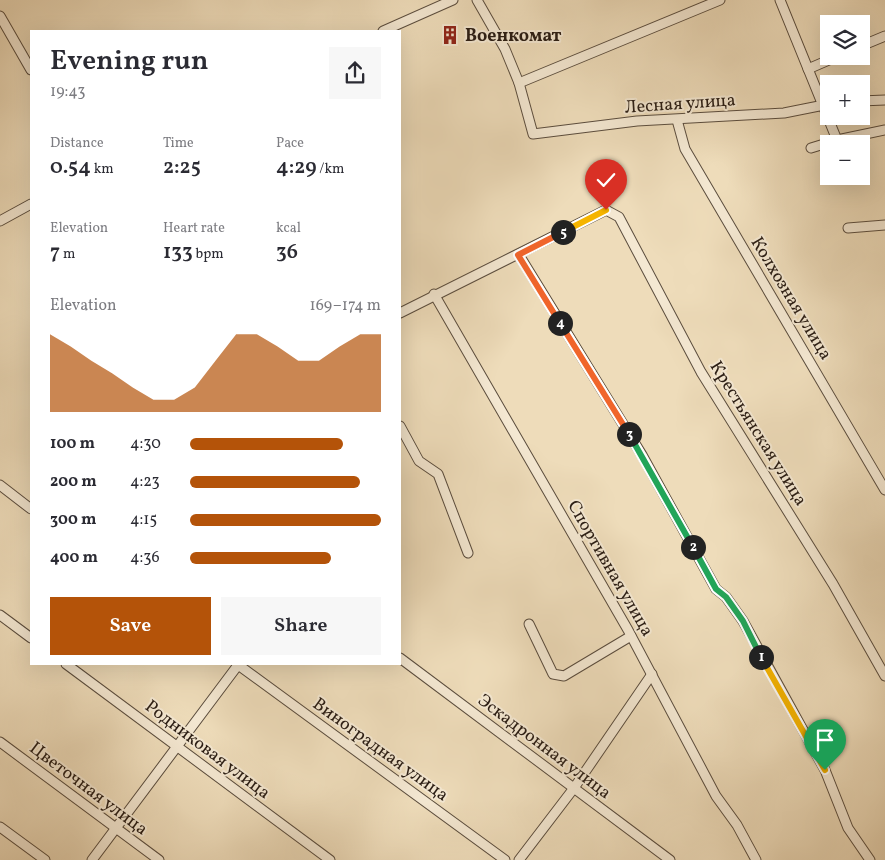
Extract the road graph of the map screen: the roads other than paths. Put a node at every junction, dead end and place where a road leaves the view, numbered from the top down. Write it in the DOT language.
graph roads {
  1 [pos="453,0"];
  2 [pos="477,0"];
  3 [pos="720,0"];
  4 [pos="780,0"];
  5 [pos="0,16"];
  6 [pos="384,30"];
  7 [pos="885,36"];
  8 [pos="870,42"];
  9 [pos="820,64"];
  10 [pos="30,68"];
  11 [pos="808,69"];
  12 [pos="518,83"];
  13 [pos="820,94"];
  14 [pos="885,100"];
  15 [pos="870,101"];
  16 [pos="820,105"];
  17 [pos="676,120"];
  18 [pos="885,130"];
  19 [pos="861,135"];
  20 [pos="820,145"];
  21 [pos="811,148"];
  22 [pos="30,205"];
  23 [pos="0,221"];
  24 [pos="885,225"];
  25 [pos="848,228"];
  26 [pos="518,255"];
  27 [pos="434,294"];
  28 [pos="401,312"];
  29 [pos="401,428"];
  30 [pos="0,485"];
  31 [pos="885,490"];
  32 [pos="30,507"];
  33 [pos="468,553"];
  34 [pos="0,615"];
  35 [pos="529,624"];
  36 [pos="631,636"];
  37 [pos="30,637"];
  38 [pos="401,659"];
  39 [pos="67,665"];
  40 [pos="237,665"];
  41 [pos="239,665"];
  42 [pos="652,674"];
  43 [pos="885,676"];
  44 [pos="0,742"];
  45 [pos="178,747"];
  46 [pos="574,788"];
  47 [pos="0,827"];
  48 [pos="115,828"];
  49 [pos="45,860"];
  50 [pos="92,860"];
  51 [pos="159,860"];
  52 [pos="330,860"];
  53 [pos="505,860"];
  54 [pos="519,860"];
  55 [pos="670,860"];
  56 [pos="756,860"];
  57 [pos="870,860"];
  1 -- 6 [label="street"];
  2 -- 12 [label="street"];
  3 -- 12 [label="street"];
  4 -- 11 [label="street"];
  5 -- 10 [label="street"];
  7 -- 8 [label="street"];
  9 -- 11 [label="street"];
  11 -- 13 [label="street"];
  12 -- 17 [label="street, Лесная улица"];
  14 -- 15 [label="street"];
  16 -- 17 [label="street, Лесная улица"];
  17 -- 31 [label="street, Колхозная улица"];
  18 -- 19 [label="street"];
  20 -- 21 [label="street"];
  22 -- 23 [label="street"];
  24 -- 25 [label="street"];
  26 -- 27 [label="street"];
  26 -- 43 [label="street, Крестьянская улица"];
  26 -- 57 [label="street"];
  27 -- 28 [label="street"];
  27 -- 36 [label="street, Спортивная улица"];
  29 -- 33 [label="street"];
  30 -- 32 [label="street"];
  34 -- 37 [label="street"];
  35 -- 36 [label="street"];
  36 -- 42 [label="street, Спортивная улица"];
  38 -- 46 [label="street, Эскадронная улица"];
  39 -- 45 [label="street, Родниковая улица"];
  40 -- 45 [label="street"];
  41 -- 53 [label="street, Виноградная улица"];
  42 -- 46 [label="street"];
  42 -- 56 [label="street, Спортивная улица"];
  44 -- 48 [label="street, Цветочная улица"];
  45 -- 48 [label="street"];
  45 -- 52 [label="street, Родниковая улица"];
  46 -- 54 [label="street"];
  46 -- 55 [label="street, Эскадронная улица"];
  47 -- 49 [label="street"];
  48 -- 50 [label="street"];
  48 -- 51 [label="street, Цветочная улица"];
}
